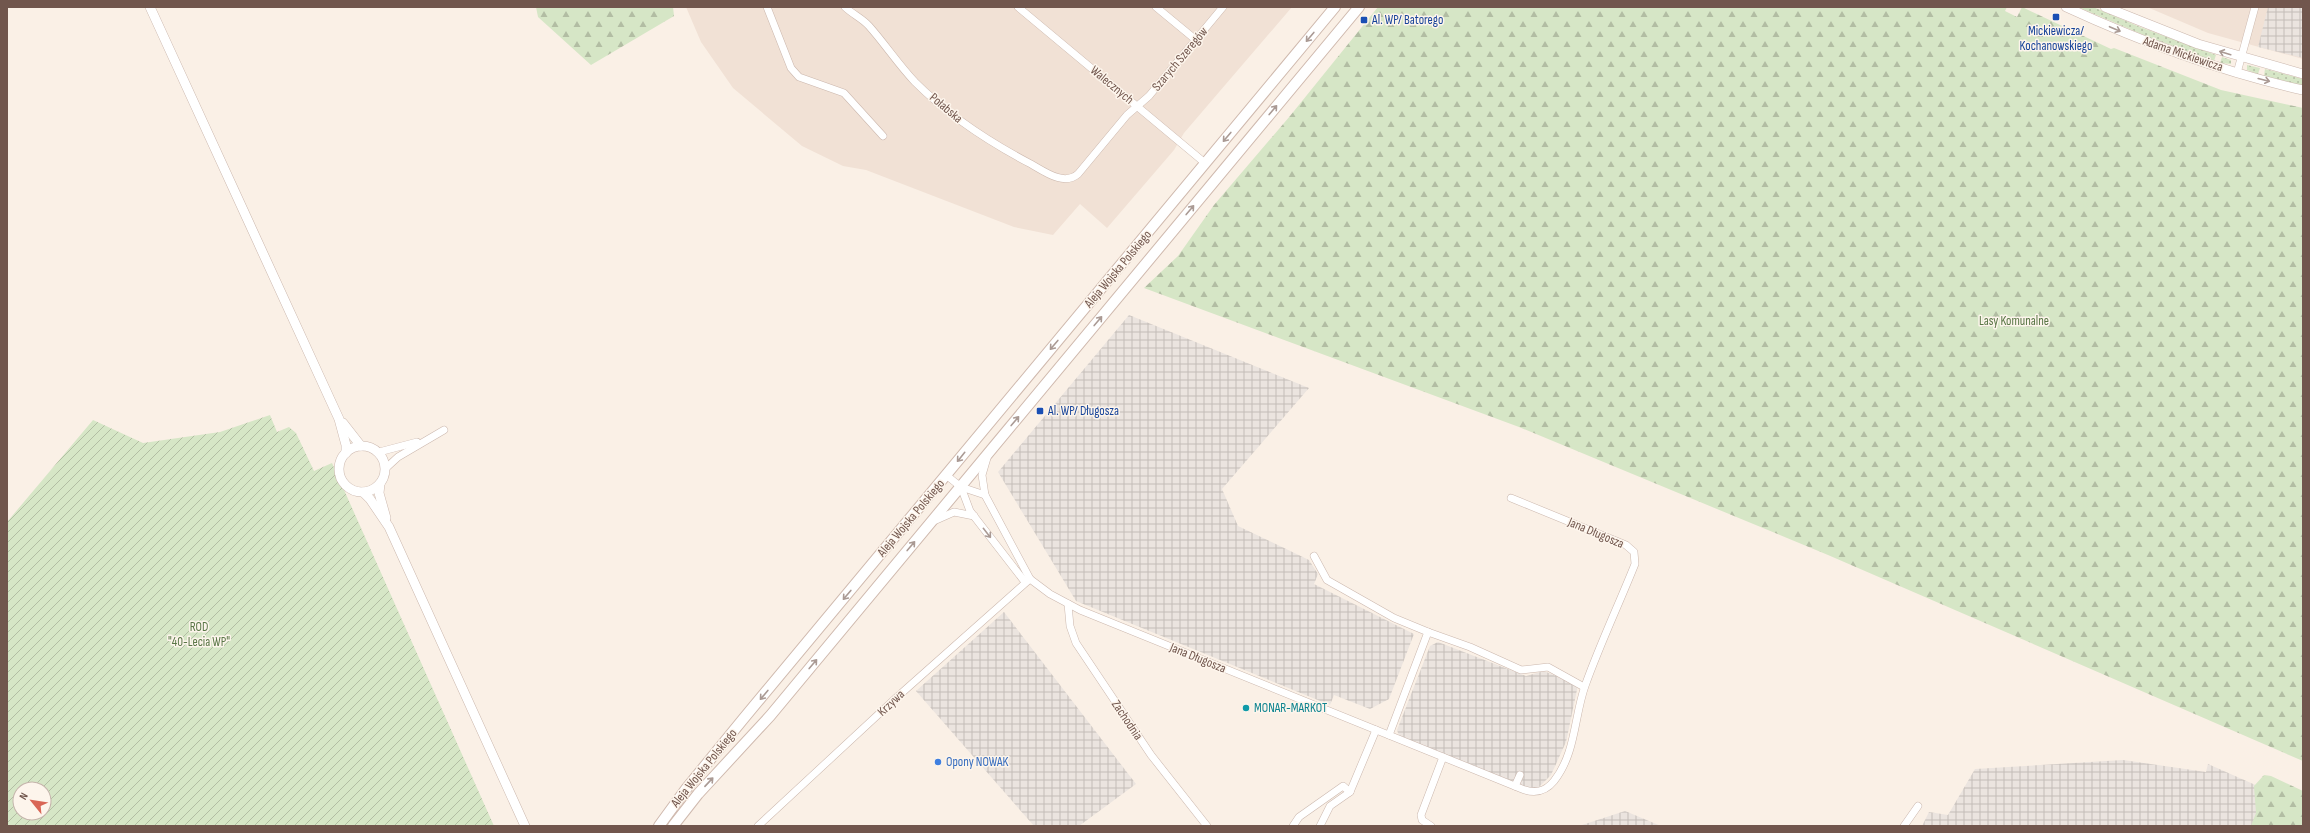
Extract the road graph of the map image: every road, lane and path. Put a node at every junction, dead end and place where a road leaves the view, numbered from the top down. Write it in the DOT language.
graph roads {
  1 [pos="150,7"];
  2 [pos="767,7"];
  3 [pos="845,7"];
  4 [pos="1018,7"];
  5 [pos="1156,7"];
  6 [pos="1223,7"];
  7 [pos="1335,7"];
  8 [pos="1358,7"];
  9 [pos="2066,7"];
  10 [pos="2105,7"];
  11 [pos="2255,7"];
  12 [pos="1196,40"];
  13 [pos="2241,58"];
  14 [pos="2237,73"];
  15 [pos="2303,74"];
  16 [pos="2303,90"];
  17 [pos="1139,107"];
  18 [pos="883,136"];
  19 [pos="1205,163"];
  20 [pos="1070,180"];
  21 [pos="1165,212"];
  22 [pos="1179,224"];
  23 [pos="339,419"];
  24 [pos="444,430"];
  25 [pos="425,440"];
  26 [pos="361,446"];
  27 [pos="990,451"];
  28 [pos="379,452"];
  29 [pos="346,453"];
  30 [pos="386,468"];
  31 [pos="946,476"];
  32 [pos="380,484"];
  33 [pos="961,487"];
  34 [pos="363,492"];
  35 [pos="985,495"];
  36 [pos="1511,498"];
  37 [pos="974,516"];
  38 [pos="930,524"];
  39 [pos="388,527"];
  40 [pos="1314,556"];
  41 [pos="1027,580"];
  42 [pos="857,582"];
  43 [pos="871,595"];
  44 [pos="1068,604"];
  45 [pos="1428,632"];
  46 [pos="1584,687"];
  47 [pos="1376,730"];
  48 [pos="1389,735"];
  49 [pos="1443,757"];
  50 [pos="1520,775"];
  51 [pos="1515,786"];
  52 [pos="1350,792"];
  53 [pos="1918,806"];
  54 [pos="525,826"];
  55 [pos="659,826"];
  56 [pos="673,826"];
  57 [pos="758,826"];
  58 [pos="1207,826"];
  59 [pos="1293,826"];
  60 [pos="1320,826"];
  61 [pos="1432,826"];
  62 [pos="1904,826"];
  1 -- 23 [label="street"];
  2 -- 18 [label="street"];
  3 -- 20 [label="street, Połabska"];
  4 -- 17 [label="street, Walecznych"];
  5 -- 12 [label="street"];
  6 -- 12 [label="street, Szarych Szeregów"];
  7 -- 19 [label="main road, Aleja Wojska Polskiego, one-way"];
  22 -- 8 [label="main road, Aleja Wojska Polskiego, one-way"];
  9 -- 14 [label="street, Adama Mickiewicza, one-way"];
  13 -- 10 [label="street, Adama Mickiewicza, one-way"];
  11 -- 13 [label="street"];
  12 -- 17 [label="street, Szarych Szeregów"];
  13 -- 14 [label="street"];
  13 -- 15 [label="street, Adama Mickiewicza"];
  14 -- 16 [label="street, Adama Mickiewicza, one-way"];
  17 -- 19 [label="street, Walecznych"];
  17 -- 20 [label="street, Szarych Szeregów"];
  19 -- 21 [label="main road, Aleja Wojska Polskiego"];
  21 -- 22 [label="main road"];
  21 -- 31 [label="main road, Aleja Wojska Polskiego, one-way"];
  27 -- 22 [label="main road, Aleja Wojska Polskiego, one-way"];
  23 -- 26 [label="street"];
  23 -- 29 [label="street"];
  24 -- 25 [label="street"];
  25 -- 28 [label="street"];
  25 -- 30 [label="street"];
  26 -- 28 [label="street"];
  26 -- 29 [label="street"];
  27 -- 33 [label="main road, Aleja Wojska Polskiego"];
  27 -- 35 [label="street"];
  28 -- 30 [label="street"];
  29 -- 34 [label="street"];
  30 -- 32 [label="street"];
  31 -- 33 [label="street"];
  31 -- 42 [label="main road, Aleja Wojska Polskiego"];
  32 -- 34 [label="street"];
  32 -- 39 [label="street"];
  33 -- 35 [label="street"];
  33 -- 37 [label="street"];
  33 -- 38 [label="main road, Aleja Wojska Polskiego"];
  34 -- 39 [label="street"];
  35 -- 41 [label="street"];
  36 -- 46 [label="street, Jana Długosza"];
  37 -- 38 [label="street"];
  37 -- 41 [label="street, one-way"];
  43 -- 38 [label="main road, Aleja Wojska Polskiego, one-way"];
  39 -- 54 [label="street"];
  40 -- 45 [label="street"];
  41 -- 44 [label="street, Jana Długosza"];
  41 -- 57 [label="street, Krzywa"];
  42 -- 43 [label="main road"];
  42 -- 55 [label="main road, Aleja Wojska Polskiego, one-way"];
  56 -- 43 [label="main road, Aleja Wojska Polskiego, one-way"];
  44 -- 47 [label="street, Jana Długosza"];
  44 -- 58 [label="street, Zachodnia"];
  45 -- 46 [label="street"];
  45 -- 48 [label="street"];
  46 -- 51 [label="street, Jana Długosza"];
  47 -- 48 [label="street, Jana Długosza"];
  47 -- 52 [label="street"];
  48 -- 49 [label="street, Jana Długosza"];
  49 -- 51 [label="street, Jana Długosza"];
  49 -- 61 [label="street"];
  50 -- 51 [label="street"];
  52 -- 59 [label="street"];
  52 -- 60 [label="street"];
  53 -- 62 [label="street"];
}
